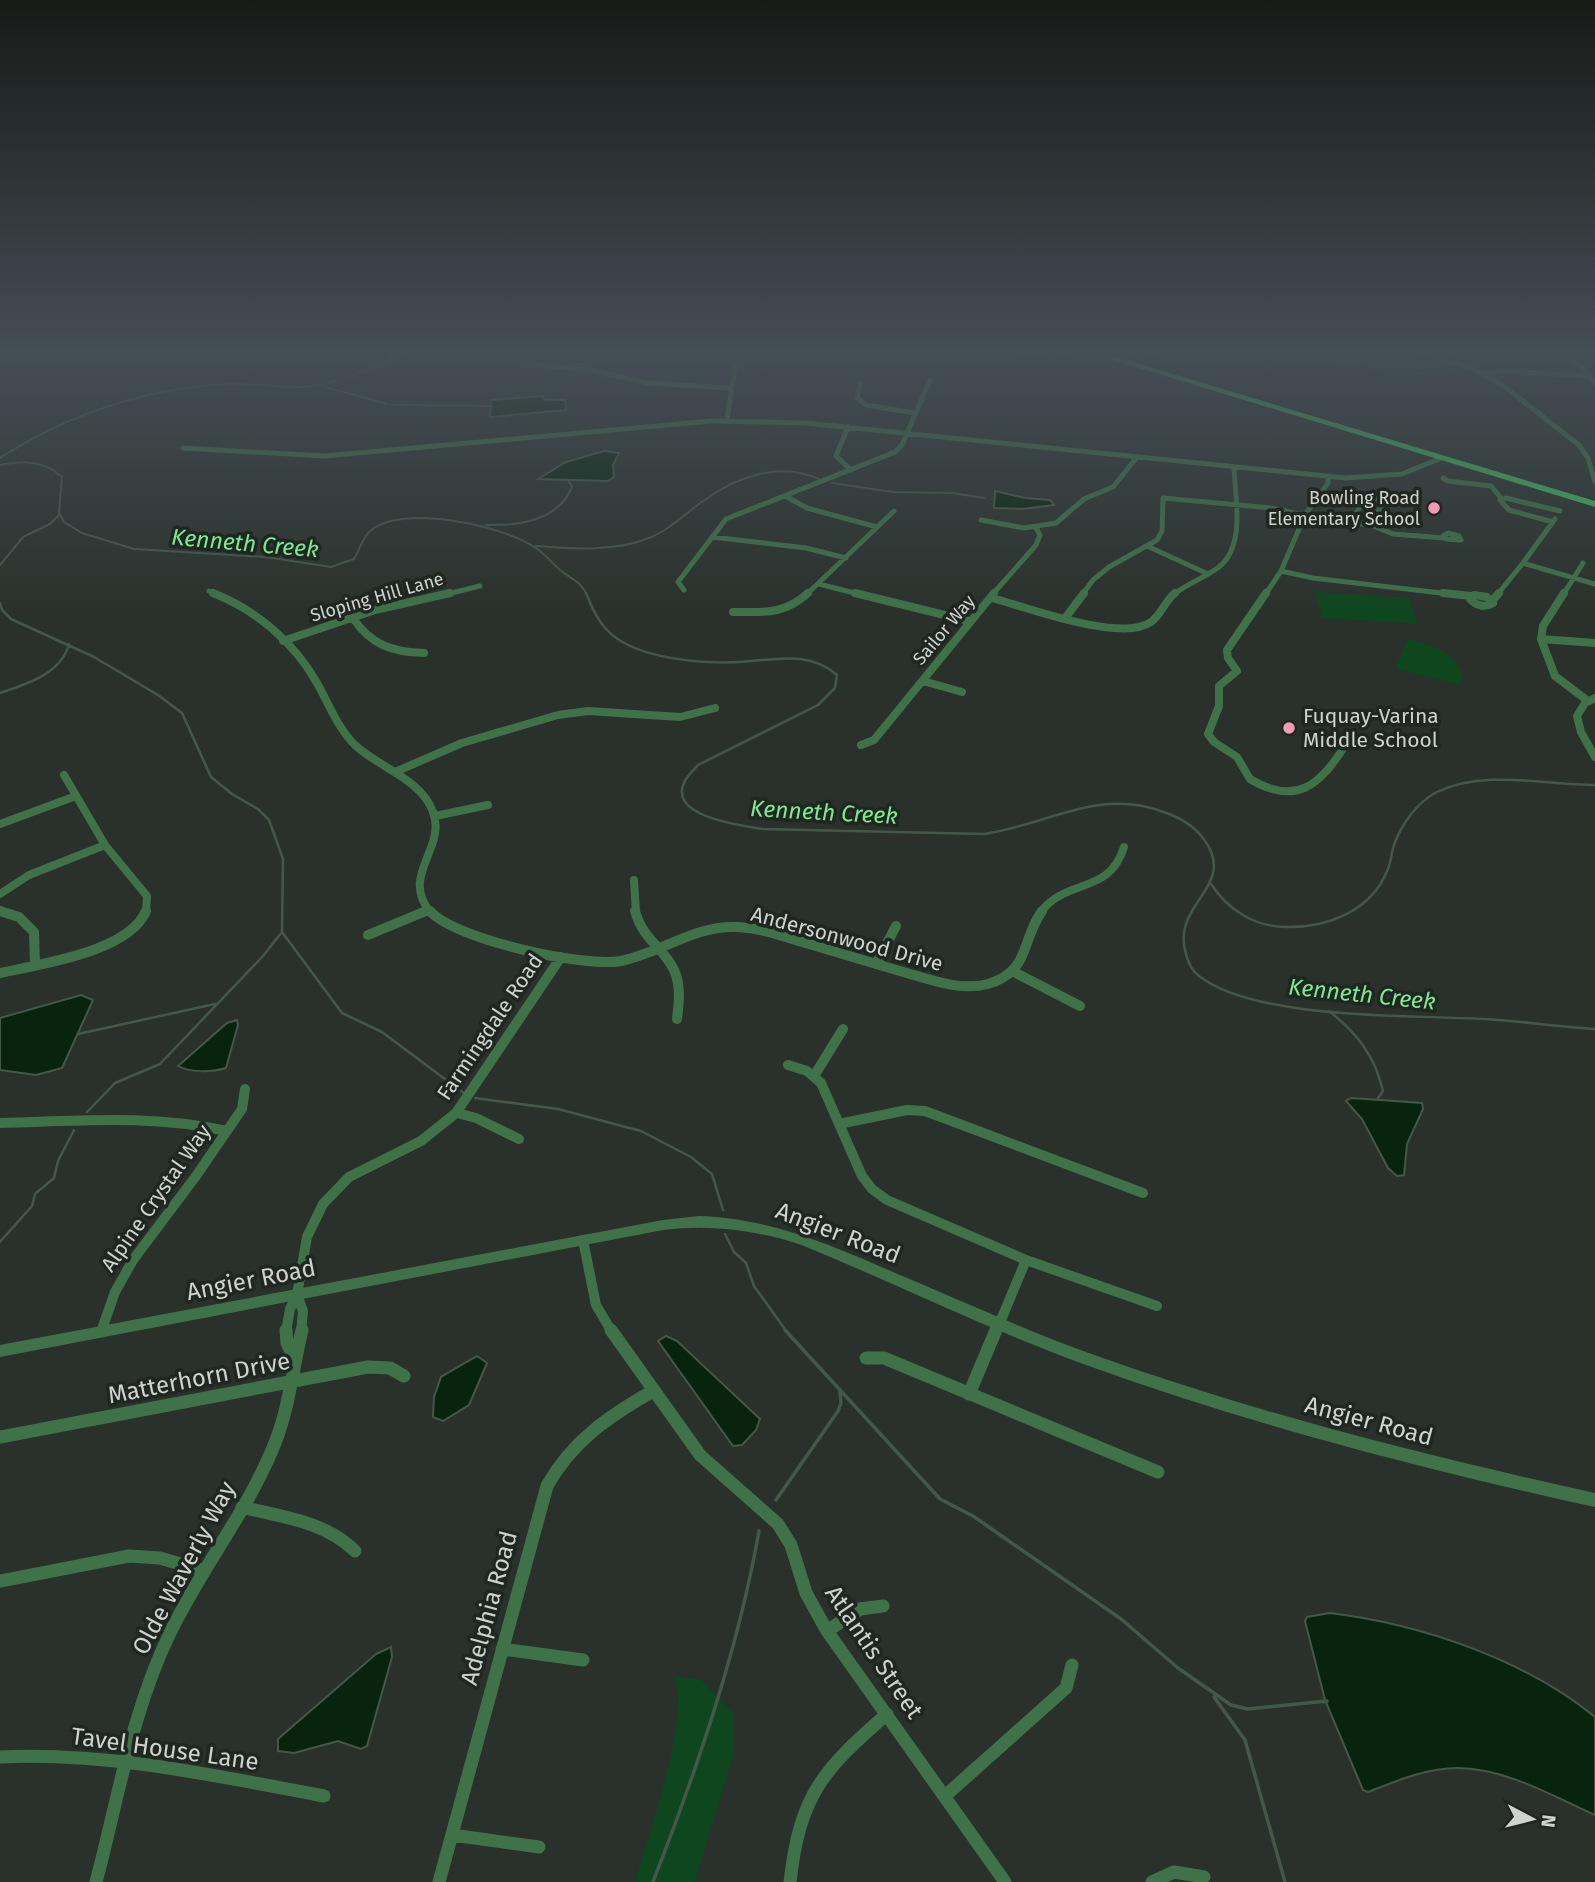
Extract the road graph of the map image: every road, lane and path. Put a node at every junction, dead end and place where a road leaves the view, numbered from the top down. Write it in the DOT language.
graph roads {
  1 [pos="519,440"];
  2 [pos="843,440"];
  3 [pos="904,440"];
  4 [pos="972,440"];
  5 [pos="1377,440"];
  6 [pos="1573,440"];
  7 [pos="183,448"];
  8 [pos="1137,457"];
  9 [pos="1439,459"];
  10 [pos="1591,459"];
  11 [pos="1234,467"];
  12 [pos="851,470"];
  13 [pos="1328,477"];
  14 [pos="1595,482"];
  15 [pos="1440,486"];
  16 [pos="785,496"];
  17 [pos="1501,498"];
  18 [pos="1595,504"];
  19 [pos="1234,505"];
  20 [pos="894,511"];
  21 [pos="1305,515"];
  22 [pos="981,520"];
  23 [pos="1553,522"];
  24 [pos="1350,523"];
  25 [pos="1371,525"];
  26 [pos="877,527"];
  27 [pos="1037,528"];
  28 [pos="712,537"];
  29 [pos="1444,538"];
  30 [pos="1147,546"];
  31 [pos="846,558"];
  32 [pos="1523,563"];
  33 [pos="1583,563"];
  34 [pos="1281,571"];
  35 [pos="1208,574"];
  36 [pos="1572,577"];
  37 [pos="819,583"];
  38 [pos="1595,584"];
  39 [pos="480,586"];
  40 [pos="684,590"];
  41 [pos="209,591"];
  42 [pos="1502,591"];
  43 [pos="1480,595"];
  44 [pos="992,598"];
  45 [pos="1471,598"];
  46 [pos="1492,601"];
  47 [pos="733,612"];
  48 [pos="1066,617"];
  49 [pos="353,618"];
  50 [pos="969,621"];
  51 [pos="1541,639"];
  52 [pos="283,641"];
  53 [pos="1595,643"];
  54 [pos="424,653"];
  55 [pos="923,681"];
  56 [pos="962,692"];
  57 [pos="1591,699"];
  58 [pos="715,708"];
  59 [pos="861,745"];
  60 [pos="1344,747"];
  61 [pos="1595,757"];
  62 [pos="395,772"];
  63 [pos="64,775"];
  64 [pos="76,796"];
  65 [pos="488,805"];
  66 [pos="435,816"];
  67 [pos="0,824"];
  68 [pos="105,845"];
  69 [pos="1124,847"];
  70 [pos="634,880"];
  71 [pos="0,894"];
  72 [pos="428,910"];
  73 [pos="0,911"];
  74 [pos="896,926"];
  75 [pos="368,935"];
  76 [pos="656,949"];
  77 [pos="561,957"];
  78 [pos="35,964"];
  79 [pos="876,964"];
  80 [pos="1012,971"];
  81 [pos="0,972"];
  82 [pos="1080,1006"];
  83 [pos="677,1019"];
  84 [pos="843,1029"];
  85 [pos="788,1065"];
  86 [pos="814,1076"];
  87 [pos="245,1089"];
  88 [pos="457,1113"];
  89 [pos="0,1123"];
  90 [pos="839,1124"];
  91 [pos="227,1131"];
  92 [pos="519,1139"];
  93 [pos="1143,1193"];
  94 [pos="583,1240"];
  95 [pos="1026,1260"];
  96 [pos="297,1295"];
  97 [pos="1157,1306"];
  98 [pos="999,1324"];
  99 [pos="100,1332"];
  100 [pos="0,1351"];
  101 [pos="866,1358"];
  102 [pos="404,1376"];
  103 [pos="292,1381"];
  104 [pos="653,1391"];
  105 [pos="968,1394"];
  106 [pos="0,1437"];
  107 [pos="1158,1472"];
  108 [pos="1595,1500"];
  109 [pos="242,1507"];
  110 [pos="355,1551"];
  111 [pos="204,1571"];
  112 [pos="0,1581"];
  113 [pos="883,1606"];
  114 [pos="827,1631"];
  115 [pos="502,1649"];
  116 [pos="583,1660"];
  117 [pos="1072,1665"];
  118 [pos="887,1714"];
  119 [pos="0,1756"];
  120 [pos="129,1761"];
  121 [pos="324,1796"];
  122 [pos="945,1796"];
  123 [pos="452,1835"];
  124 [pos="539,1847"];
  125 [pos="1204,1877"];
  126 [pos="96,1882"];
  127 [pos="439,1882"];
  128 [pos="790,1882"];
  129 [pos="1004,1882"];
  130 [pos="1152,1882"];
  1 -- 7 [label="street"];
  2 -- 12 [label="street"];
  3 -- 12 [label="street"];
  4 -- 8 [label="street"];
  5 -- 9 [label="highway"];
  6 -- 10 [label="street"];
  8 -- 11 [label="street"];
  8 -- 27 [label="street"];
  9 -- 13 [label="street"];
  9 -- 18 [label="highway"];
  10 -- 14 [label="street"];
  11 -- 13 [label="street"];
  11 -- 19 [label="street"];
  12 -- 16 [label="street"];
  13 -- 21 [label="street"];
  15 -- 17 [label="street"];
  16 -- 26 [label="street"];
  16 -- 28 [label="street"];
  17 -- 23 [label="street"];
  17 -- 23 [label="street"];
  19 -- 21 [label="street"];
  19 -- 30 [label="street"];
  19 -- 35 [label="street"];
  20 -- 26 [label="street"];
  21 -- 24 [label="street"];
  21 -- 34 [label="street"];
  22 -- 27 [label="street"];
  23 -- 32 [label="street"];
  24 -- 25 [label="street"];
  24 -- 25 [label="street"];
  25 -- 29 [label="street"];
  26 -- 31 [label="street"];
  27 -- 44 [label="street, Sailor Way"];
  28 -- 31 [label="street"];
  28 -- 40 [label="street"];
  30 -- 35 [label="street"];
  30 -- 48 [label="street"];
  31 -- 37 [label="street"];
  32 -- 36 [label="street"];
  32 -- 42 [label="street"];
  33 -- 36 [label="street"];
  34 -- 45 [label="street"];
  34 -- 60 [label="street"];
  35 -- 48 [label="street"];
  36 -- 38 [label="street"];
  36 -- 51 [label="street"];
  37 -- 47 [label="street"];
  37 -- 50 [label="street"];
  39 -- 49 [label="street, Sloping Hill Lane"];
  41 -- 52 [label="street"];
  42 -- 43 [label="street"];
  42 -- 46 [label="street"];
  43 -- 45 [label="street"];
  43 -- 46 [label="street"];
  44 -- 48 [label="street"];
  44 -- 50 [label="street, Sailor Way"];
  45 -- 46 [label="street"];
  49 -- 52 [label="street, Sloping Hill Lane"];
  49 -- 54 [label="street"];
  50 -- 55 [label="street, Sailor Way"];
  51 -- 53 [label="street"];
  51 -- 57 [label="street"];
  52 -- 62 [label="street"];
  55 -- 56 [label="street"];
  55 -- 59 [label="street, Sailor Way"];
  57 -- 61 [label="street"];
  58 -- 62 [label="street"];
  62 -- 66 [label="street"];
  63 -- 64 [label="street"];
  64 -- 67 [label="street"];
  64 -- 68 [label="street"];
  65 -- 66 [label="street"];
  66 -- 72 [label="street"];
  68 -- 71 [label="street"];
  68 -- 78 [label="street"];
  69 -- 80 [label="street"];
  70 -- 76 [label="street"];
  72 -- 75 [label="street"];
  72 -- 77 [label="street, Andersonwood Drive"];
  73 -- 78 [label="street"];
  74 -- 79 [label="street"];
  76 -- 77 [label="street, Andersonwood Drive"];
  76 -- 79 [label="street, Andersonwood Drive"];
  76 -- 83 [label="street"];
  77 -- 88 [label="street, Farmingdale Road"];
  78 -- 81 [label="street"];
  79 -- 80 [label="street, Andersonwood Drive"];
  80 -- 82 [label="street"];
  84 -- 86 [label="street"];
  85 -- 86 [label="street"];
  86 -- 90 [label="street"];
  87 -- 91 [label="street, Alpine Crystal Way"];
  88 -- 92 [label="street"];
  88 -- 96 [label="street, Farmingdale Road"];
  89 -- 91 [label="street"];
  90 -- 93 [label="street"];
  90 -- 95 [label="street"];
  91 -- 99 [label="street, Alpine Crystal Way"];
  94 -- 96 [label="street, Angier Road"];
  94 -- 98 [label="street, Angier Road"];
  94 -- 104 [label="street, Atlantis Street"];
  95 -- 97 [label="street"];
  95 -- 98 [label="street"];
  96 -- 99 [label="street, Angier Road"];
  96 -- 103 [label="street, Olde Waverly Way"];
  98 -- 105 [label="street"];
  98 -- 108 [label="street, Angier Road"];
  99 -- 100 [label="street, Angier Road"];
  101 -- 105 [label="street"];
  102 -- 103 [label="street, Matterhorn Drive"];
  103 -- 106 [label="street, Matterhorn Drive"];
  103 -- 109 [label="street, Olde Waverly Way"];
  104 -- 114 [label="street, Atlantis Street"];
  104 -- 115 [label="street, Adelphia Road"];
  105 -- 107 [label="street"];
  109 -- 110 [label="street"];
  109 -- 111 [label="street, Olde Waverly Way"];
  111 -- 112 [label="street"];
  111 -- 120 [label="street, Olde Waverly Way"];
  113 -- 114 [label="street"];
  114 -- 118 [label="street, Atlantis Street"];
  115 -- 116 [label="street"];
  115 -- 123 [label="street, Adelphia Road"];
  117 -- 122 [label="street"];
  118 -- 122 [label="street, Atlantis Street"];
  118 -- 128 [label="street"];
  119 -- 120 [label="street, Tavel House Lane"];
  120 -- 121 [label="street, Tavel House Lane"];
  120 -- 126 [label="street, Olde Waverly Way"];
  122 -- 129 [label="street, Atlantis Street"];
  123 -- 124 [label="street"];
  123 -- 127 [label="street, Adelphia Road"];
  125 -- 130 [label="street"];
}
